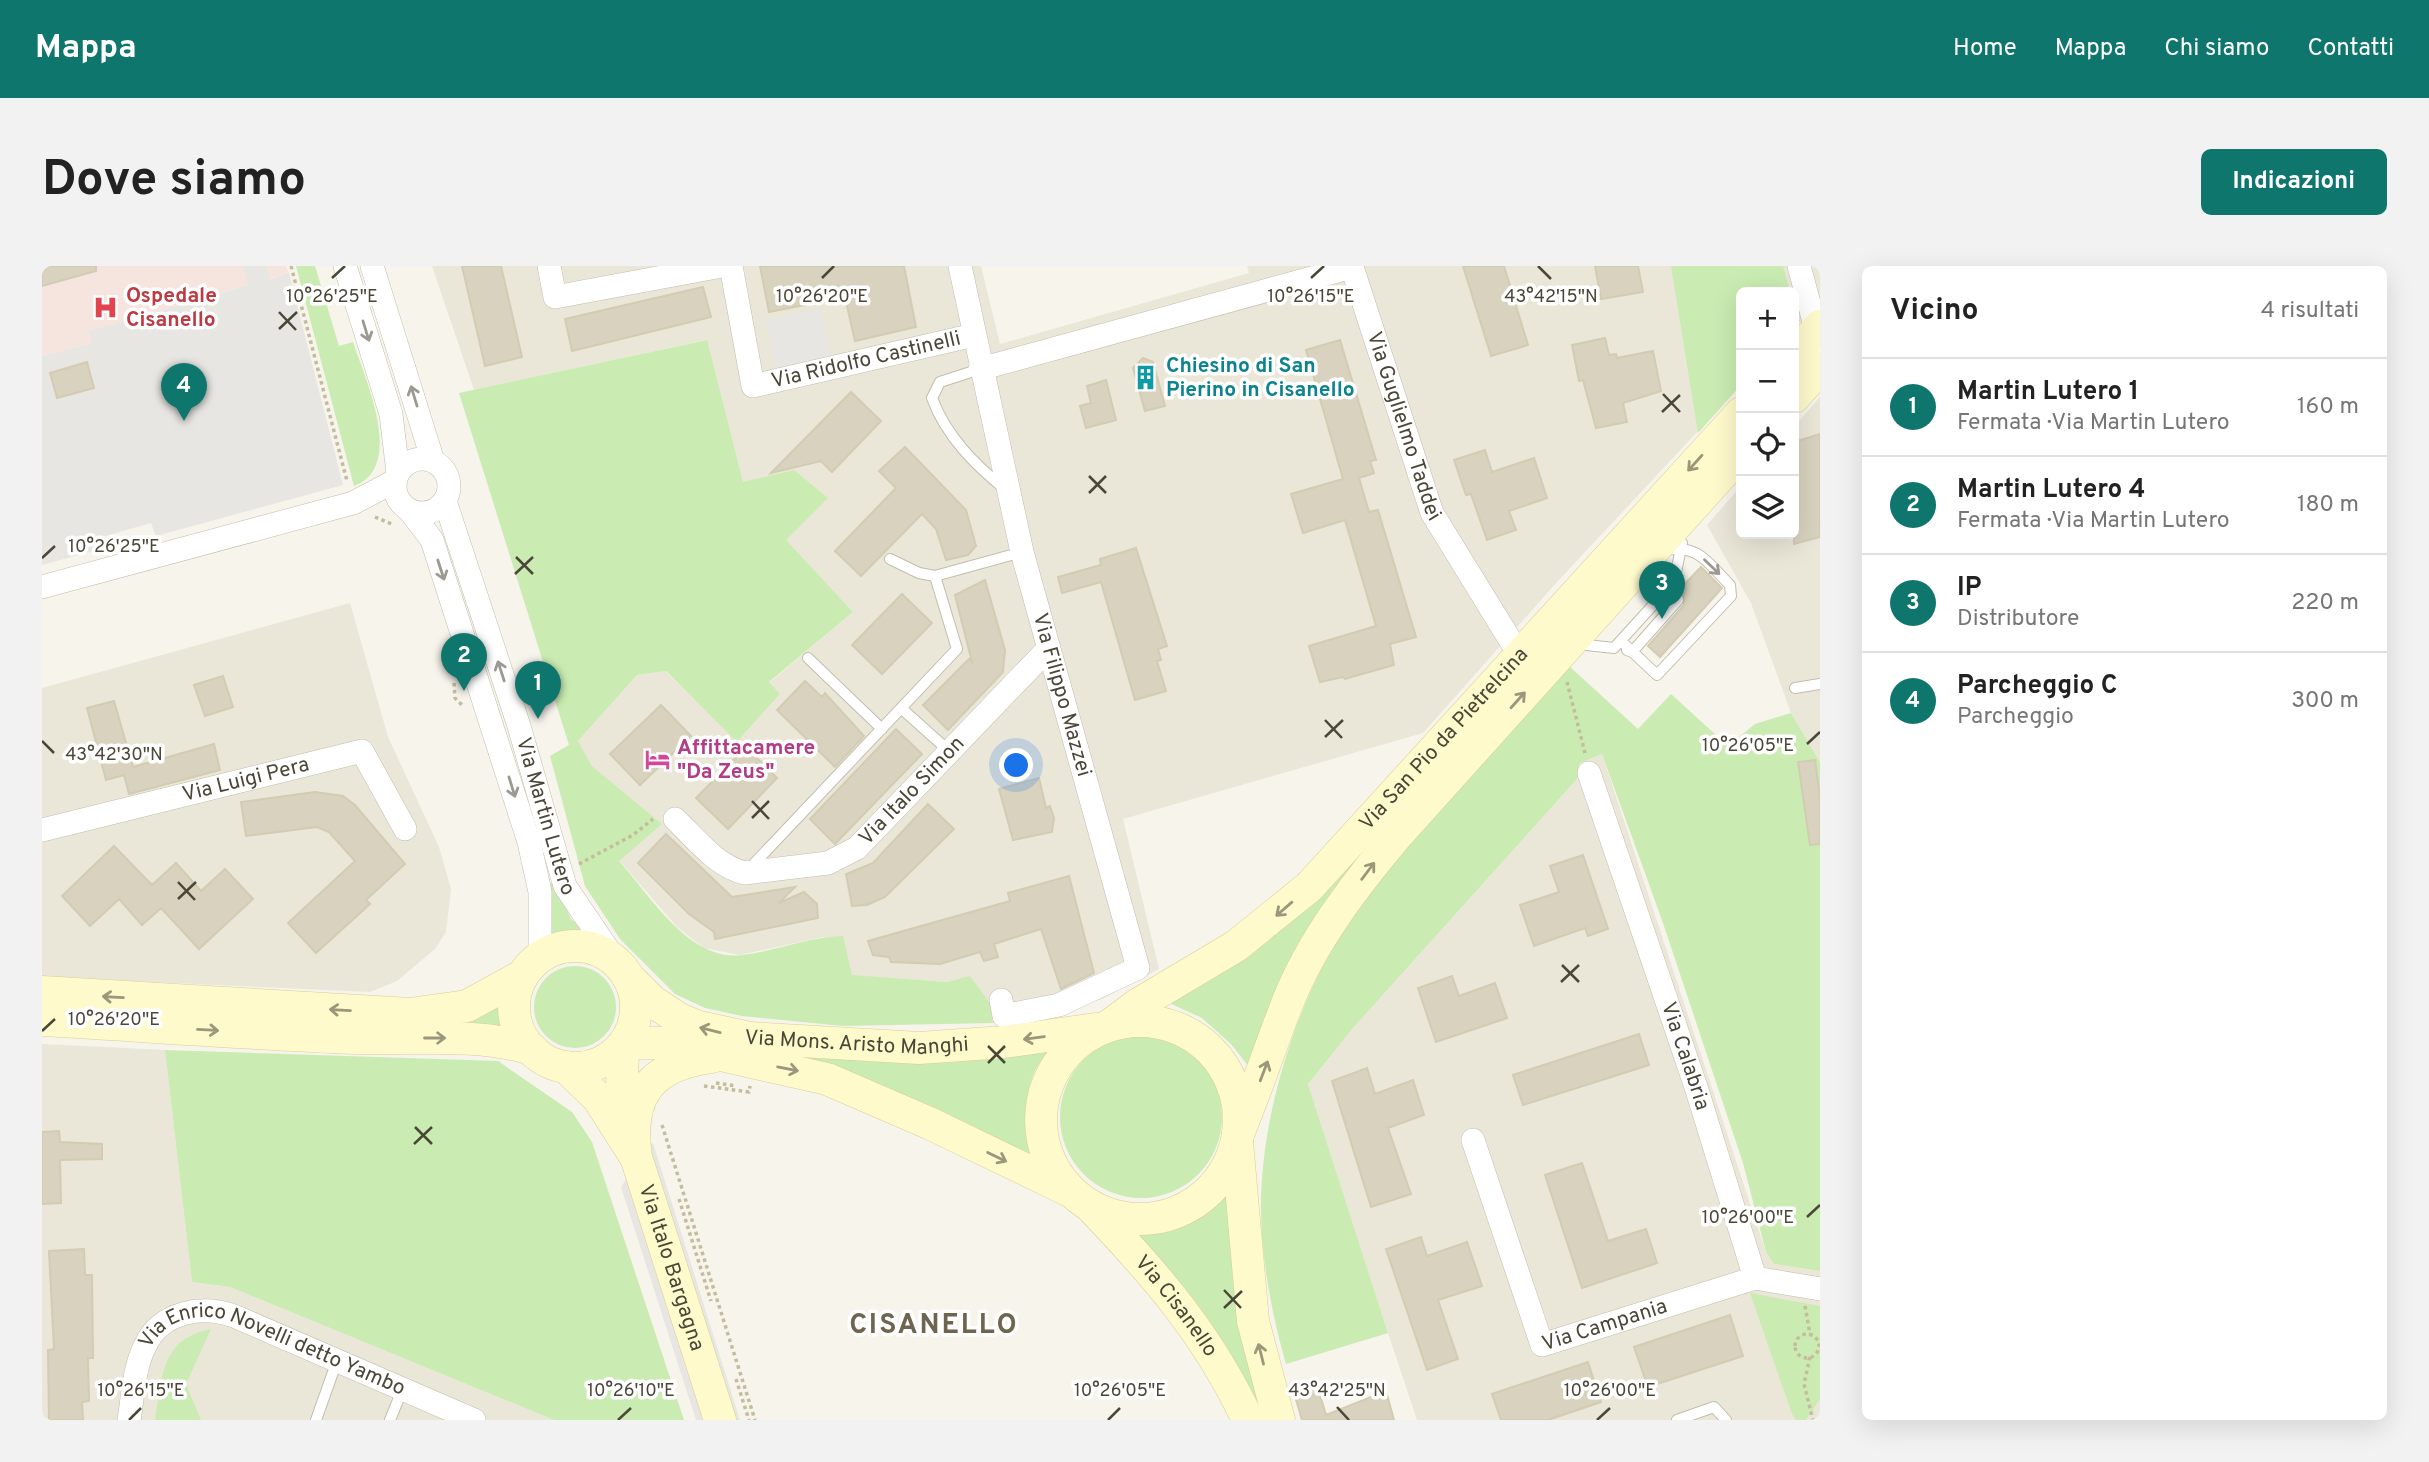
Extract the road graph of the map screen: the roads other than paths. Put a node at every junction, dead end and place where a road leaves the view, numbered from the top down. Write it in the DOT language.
graph roads {
  1 [pos="345,266"];
  2 [pos="372,266"];
  3 [pos="549,266"];
  4 [pos="722,266"];
  5 [pos="731,266"];
  6 [pos="960,266"];
  7 [pos="1799,266"];
  8 [pos="1352,267"];
  9 [pos="1819,334"];
  10 [pos="974,335"];
  11 [pos="1799,351"];
  12 [pos="1820,368"];
  13 [pos="980,369"];
  14 [pos="1799,391"];
  15 [pos="1740,413"];
  16 [pos="1736,458"];
  17 [pos="433,461"];
  18 [pos="396,477"];
  19 [pos="1008,492"];
  20 [pos="445,501"];
  21 [pos="358,503"];
  22 [pos="405,516"];
  23 [pos="1666,550"];
  24 [pos="1022,552"];
  25 [pos="890,559"];
  26 [pos="935,576"];
  27 [pos="1674,582"];
  28 [pos="42,587"];
  29 [pos="1617,644"];
  30 [pos="1565,648"];
  31 [pos="1047,650"];
  32 [pos="1632,652"];
  33 [pos="1520,656"];
  34 [pos="808,658"];
  35 [pos="1820,684"];
  36 [pos="1795,688"];
  37 [pos="901,708"];
  38 [pos="881,729"];
  39 [pos="949,751"];
  40 [pos="1589,773"];
  41 [pos="675,819"];
  42 [pos="405,829"];
  43 [pos="42,830"];
  44 [pos="745,873"];
  45 [pos="531,967"];
  46 [pos="622,968"];
  47 [pos="42,992"];
  48 [pos="1000,1000"];
  49 [pos="42,1020"];
  50 [pos="1106,1027"];
  51 [pos="624,1044"];
  52 [pos="532,1049"];
  53 [pos="724,1055"];
  54 [pos="566,1067"];
  55 [pos="1237,1136"];
  56 [pos="1473,1140"];
  57 [pos="642,1141"];
  58 [pos="1082,1199"];
  59 [pos="1755,1278"];
  60 [pos="1820,1289"];
  61 [pos="337,1361"];
  62 [pos="403,1388"];
  63 [pos="129,1420"];
  64 [pos="316,1420"];
  65 [pos="390,1420"];
  66 [pos="474,1420"];
  67 [pos="720,1420"];
  68 [pos="1248,1420"];
  69 [pos="1279,1420"];
  70 [pos="1677,1420"];
  71 [pos="1726,1420"];
  1 -- 18 [label="street, one-way"];
  17 -- 2 [label="street, one-way"];
  3 -- 4 [label="street"];
  5 -- 10 [label="street, Via Ridolfo Castinelli"];
  6 -- 10 [label="street, Via Filippo Mazzei"];
  7 -- 9 [label="street"];
  8 -- 13 [label="street, Via Guglielmo Taddei"];
  8 -- 33 [label="street, Via Guglielmo Taddei"];
  9 -- 11 [label="main road"];
  10 -- 13 [label="street, Via Filippo Mazzei"];
  12 -- 14 [label="main road"];
  13 -- 19 [label="street, Via Filippo Mazzei"];
  13 -- 19 [label="lane"];
  15 -- 33 [label="main road, Via San Pio da Pietrelcina, one-way"];
  16 -- 23 [label="main road, Via San Pio da Pietrelcina"];
  17 -- 18 [label="street"];
  17 -- 20 [label="street"];
  18 -- 21 [label="street"];
  18 -- 22 [label="street"];
  19 -- 24 [label="street, Via Filippo Mazzei"];
  20 -- 22 [label="street"];
  46 -- 20 [label="street, Via Martin Lutero, one-way"];
  21 -- 22 [label="street"];
  21 -- 28 [label="street"];
  22 -- 45 [label="street, Via Martin Lutero, one-way"];
  23 -- 27 [label="lane"];
  23 -- 30 [label="main road, Via San Pio da Pietrelcina"];
  23 -- 32 [label="lane, one-way"];
  24 -- 26 [label="lane"];
  24 -- 31 [label="street, Via Filippo Mazzei"];
  25 -- 26 [label="lane"];
  26 -- 37 [label="lane"];
  27 -- 29 [label="lane"];
  27 -- 32 [label="lane"];
  29 -- 30 [label="lane"];
  29 -- 32 [label="lane"];
  55 -- 30 [label="main road, Via San Pio da Pietrelcina, one-way"];
  31 -- 39 [label="street, Via Italo Simon"];
  31 -- 48 [label="street, Via Filippo Mazzei"];
  33 -- 50 [label="main road, Via San Pio da Pietrelcina, one-way"];
  34 -- 38 [label="lane"];
  35 -- 36 [label="lane"];
  37 -- 38 [label="lane"];
  37 -- 39 [label="lane"];
  38 -- 44 [label="lane"];
  39 -- 44 [label="street, Via Italo Simon"];
  40 -- 59 [label="street, Via Calabria"];
  41 -- 44 [label="street"];
  42 -- 43 [label="street, Via Luigi Pera"];
  45 -- 46 [label="main road"];
  45 -- 47 [label="main road, one-way"];
  45 -- 52 [label="main road"];
  50 -- 46 [label="main road, Via Mons. Aristo Manghi, one-way"];
  46 -- 51 [label="main road"];
  49 -- 52 [label="main road, one-way"];
  50 -- 55 [label="main road"];
  50 -- 58 [label="main road"];
  51 -- 53 [label="main road, Via Mons. Aristo Manghi"];
  51 -- 54 [label="main road"];
  51 -- 57 [label="main road, Via Italo Bargagna"];
  52 -- 54 [label="main road"];
  53 -- 57 [label="main road, Via Italo Bargagna"];
  53 -- 58 [label="main road, Via Mons. Aristo Manghi, one-way"];
  54 -- 57 [label="main road, Via Italo Bargagna"];
  55 -- 58 [label="main road"];
  69 -- 55 [label="main road, one-way"];
  56 -- 59 [label="street, Via Campania"];
  57 -- 67 [label="main road, Via Italo Bargagna"];
  58 -- 68 [label="main road, Via Cisanello"];
  59 -- 60 [label="street"];
  61 -- 62 [label="street, Via Enrico Novelli detto Yambo"];
  61 -- 63 [label="street, Via Enrico Novelli detto Yambo"];
  61 -- 64 [label="lane"];
  62 -- 65 [label="lane"];
  62 -- 66 [label="street, Via Enrico Novelli detto Yambo"];
  70 -- 71 [label="lane"];
}
